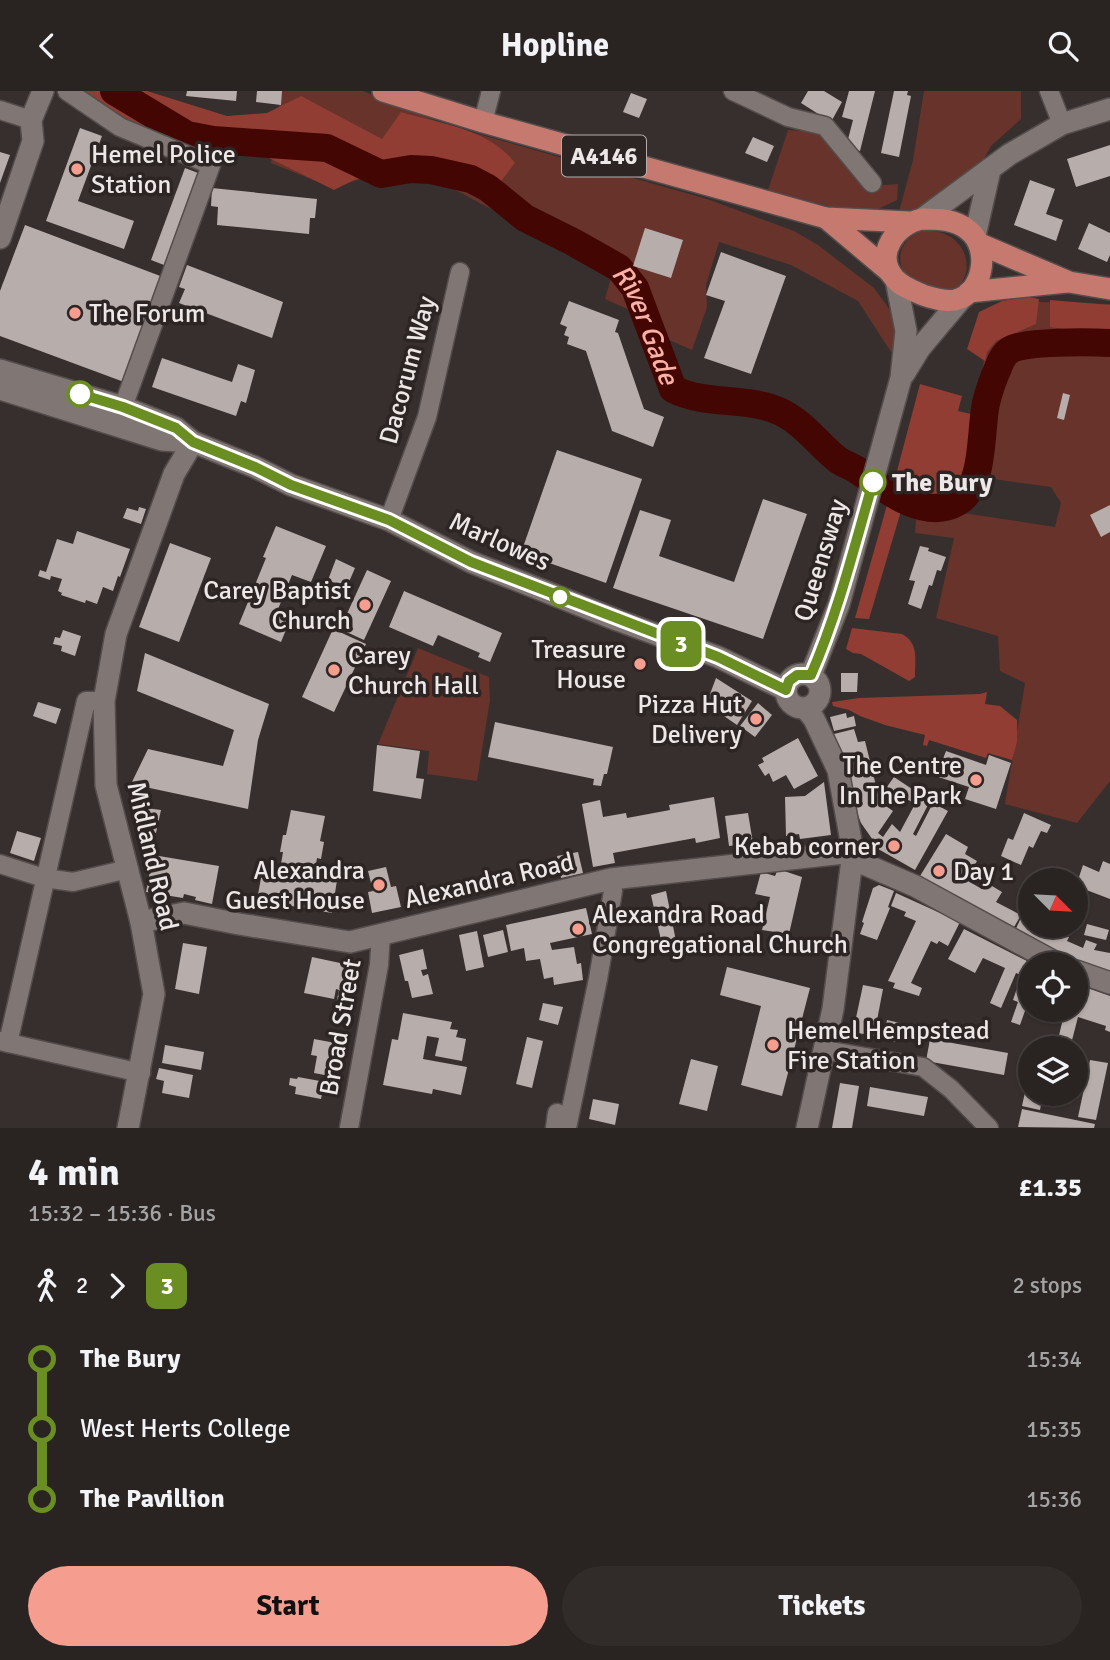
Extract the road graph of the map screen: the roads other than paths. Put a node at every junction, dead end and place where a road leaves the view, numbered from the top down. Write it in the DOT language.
graph roads {
  1 [pos="43,91"];
  2 [pos="67,91"];
  3 [pos="383,91"];
  4 [pos="491,91"];
  5 [pos="733,91"];
  6 [pos="1049,91"];
  7 [pos="1110,109"];
  8 [pos="0,110"];
  9 [pos="31,120"];
  10 [pos="483,123"];
  11 [pos="1062,124"];
  12 [pos="990,170"];
  13 [pos="872,183"];
  14 [pos="826,218"];
  15 [pos="916,220"];
  16 [pos="0,238"];
  17 [pos="977,240"];
  18 [pos="460,272"];
  19 [pos="893,276"];
  20 [pos="1069,282"];
  21 [pos="1110,289"];
  22 [pos="965,295"];
  23 [pos="0,370"];
  24 [pos="901,378"];
  25 [pos="0,389"];
  26 [pos="123,407"];
  27 [pos="193,442"];
  28 [pos="389,520"];
  29 [pos="811,675"];
  30 [pos="786,690"];
  31 [pos="104,701"];
  32 [pos="806,709"];
  33 [pos="853,852"];
  34 [pos="0,864"];
  35 [pos="128,869"];
  36 [pos="44,878"];
  37 [pos="611,879"];
  38 [pos="141,922"];
  39 [pos="381,934"];
  40 [pos="1036,952"];
  41 [pos="1088,975"];
  42 [pos="1110,983"];
  43 [pos="4,1042"];
  44 [pos="825,1049"];
  45 [pos="141,1073"];
  46 [pos="560,1123"];
  47 [pos="128,1128"];
  48 [pos="349,1128"];
  49 [pos="807,1128"];
  50 [pos="989,1128"];
  1 -- 9 [label="street"];
  2 -- 26 [label="street"];
  3 -- 10 [label="main road, A4146"];
  4 -- 10 [label="street"];
  5 -- 13 [label="street"];
  6 -- 11 [label="street"];
  7 -- 11 [label="street"];
  8 -- 9 [label="street"];
  9 -- 16 [label="street"];
  10 -- 14 [label="main road, A4146"];
  11 -- 12 [label="street"];
  12 -- 15 [label="street"];
  12 -- 17 [label="street"];
  14 -- 15 [label="main road, A4146"];
  14 -- 19 [label="main road, A4146"];
  15 -- 17 [label="main road"];
  15 -- 19 [label="main road"];
  17 -- 20 [label="main road"];
  17 -- 22 [label="main road"];
  18 -- 28 [label="street, Dacorum Way"];
  19 -- 22 [label="main road"];
  19 -- 24 [label="street, Queensway"];
  20 -- 21 [label="main road"];
  20 -- 22 [label="main road"];
  22 -- 24 [label="street, Queensway"];
  23 -- 26 [label="street, Marlowes"];
  24 -- 29 [label="street, Queensway"];
  25 -- 27 [label="street, Marlowes"];
  26 -- 27 [label="street, Marlowes"];
  27 -- 28 [label="street, Marlowes"];
  27 -- 31 [label="street, Midland Road"];
  28 -- 30 [label="street, Marlowes"];
  29 -- 30 [label="street"];
  29 -- 32 [label="street"];
  30 -- 32 [label="street"];
  31 -- 35 [label="street, Midland Road"];
  31 -- 36 [label="street"];
  32 -- 33 [label="street"];
  33 -- 37 [label="street, Alexandra Road"];
  33 -- 40 [label="street"];
  33 -- 44 [label="street"];
  34 -- 36 [label="street"];
  35 -- 36 [label="street"];
  35 -- 38 [label="street, Midland Road"];
  36 -- 43 [label="street"];
  37 -- 39 [label="street, Alexandra Road"];
  37 -- 46 [label="street"];
  38 -- 39 [label="street, Alexandra Road"];
  38 -- 45 [label="street, Midland Road"];
  39 -- 48 [label="street, Broad Street"];
  41 -- 42 [label="street"];
  43 -- 45 [label="street"];
  44 -- 49 [label="street"];
  44 -- 50 [label="street"];
  45 -- 47 [label="street, Midland Road"];
}
